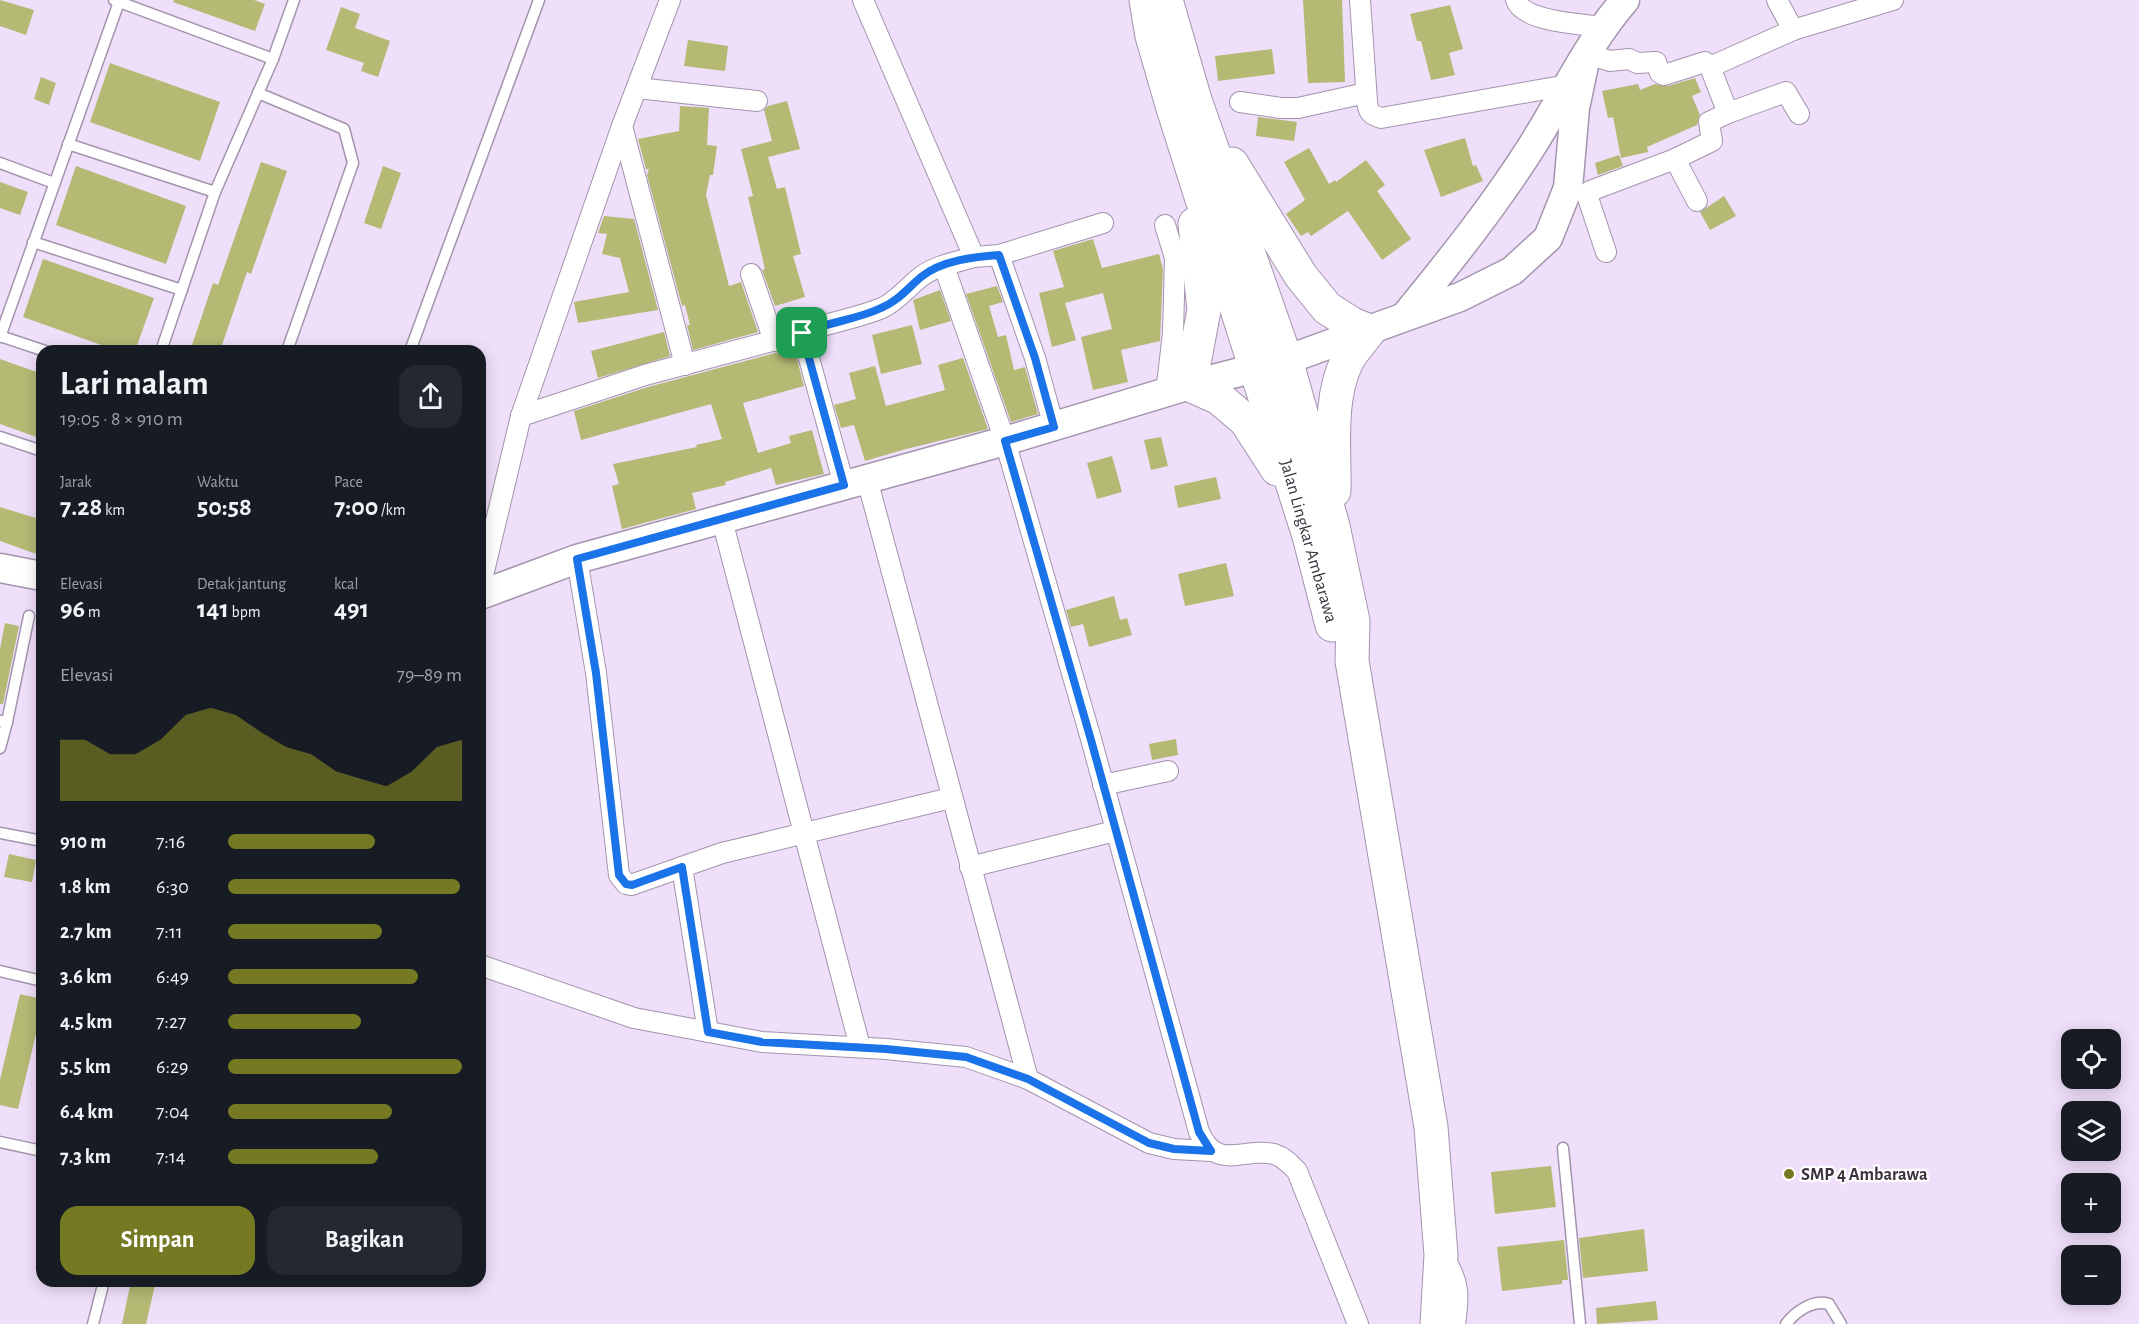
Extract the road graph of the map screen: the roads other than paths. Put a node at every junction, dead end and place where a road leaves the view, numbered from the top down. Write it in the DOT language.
graph roads {
  1 [pos="294,0"];
  2 [pos="539,0"];
  3 [pos="670,0"];
  4 [pos="863,0"];
  5 [pos="1146,0"];
  6 [pos="1166,0"];
  7 [pos="1360,0"];
  8 [pos="1516,0"];
  9 [pos="1625,0"];
  10 [pos="1777,0"];
  11 [pos="1893,0"];
  12 [pos="117,1"];
  13 [pos="1602,27"];
  14 [pos="1793,30"];
  15 [pos="1587,55"];
  16 [pos="273,59"];
  17 [pos="1710,67"];
  18 [pos="1568,85"];
  19 [pos="637,88"];
  20 [pos="258,93"];
  21 [pos="1366,93"];
  22 [pos="758,101"];
  23 [pos="1183,102"];
  24 [pos="1240,102"];
  25 [pos="1728,113"];
  26 [pos="1799,114"];
  27 [pos="622,126"];
  28 [pos="68,144"];
  29 [pos="1676,159"];
  30 [pos="0,163"];
  31 [pos="54,183"];
  32 [pos="215,192"];
  33 [pos="1698,201"];
  34 [pos="1103,223"];
  35 [pos="1165,225"];
  36 [pos="33,242"];
  37 [pos="1606,252"];
  38 [pos="999,255"];
  39 [pos="974,257"];
  40 [pos="944,266"];
  41 [pos="751,274"];
  42 [pos="182,290"];
  43 [pos="1406,315"];
  44 [pos="1369,331"];
  45 [pos="802,333"];
  46 [pos="0,337"];
  47 [pos="774,341"];
  48 [pos="163,345"];
  49 [pos="289,345"];
  50 [pos="412,345"];
  51 [pos="36,348"];
  52 [pos="1271,363"];
  53 [pos="685,365"];
  54 [pos="1178,389"];
  55 [pos="520,416"];
  56 [pos="1054,427"];
  57 [pos="0,437"];
  58 [pos="1005,441"];
  59 [pos="36,449"];
  60 [pos="856,482"];
  61 [pos="722,520"];
  62 [pos="1321,531"];
  63 [pos="577,559"];
  64 [pos="486,562"];
  65 [pos="0,568"];
  66 [pos="36,575"];
  67 [pos="486,593"];
  68 [pos="29,616"];
  69 [pos="3,722"];
  70 [pos="0,748"];
  71 [pos="1168,771"];
  72 [pos="1103,785"];
  73 [pos="951,798"];
  74 [pos="1115,831"];
  75 [pos="0,833"];
  76 [pos="803,833"];
  77 [pos="36,840"];
  78 [pos="682,867"];
  79 [pos="970,867"];
  80 [pos="486,966"];
  81 [pos="0,971"];
  82 [pos="36,980"];
  83 [pos="708,1032"];
  84 [pos="861,1047"];
  85 [pos="1028,1079"];
  86 [pos="0,1142"];
  87 [pos="1563,1148"];
  88 [pos="36,1150"];
  89 [pos="1211,1151"];
  90 [pos="102,1287"];
  91 [pos="1444,1316"];
  92 [pos="1359,1323"];
  93 [pos="93,1324"];
  94 [pos="1418,1324"];
  95 [pos="1580,1324"];
  96 [pos="1786,1324"];
  97 [pos="1841,1324"];
  1 -- 16 [label="lane"];
  2 -- 50 [label="lane"];
  3 -- 19 [label="street"];
  4 -- 39 [label="street"];
  5 -- 23 [label="highway, Jalan Lingkar Ambarawa"];
  6 -- 23 [label="highway, Jalan Lingkar Ambarawa"];
  7 -- 21 [label="street"];
  8 -- 13 [label="street"];
  9 -- 13 [label="main road"];
  10 -- 14 [label="street"];
  11 -- 14 [label="street"];
  12 -- 16 [label="lane"];
  12 -- 28 [label="lane"];
  13 -- 15 [label="main road"];
  14 -- 17 [label="street"];
  15 -- 17 [label="street"];
  15 -- 18 [label="main road"];
  15 -- 43 [label="main road"];
  16 -- 20 [label="lane"];
  17 -- 25 [label="street"];
  18 -- 21 [label="street"];
  18 -- 43 [label="main road"];
  19 -- 22 [label="street"];
  19 -- 27 [label="street"];
  20 -- 32 [label="lane"];
  20 -- 49 [label="lane"];
  21 -- 24 [label="street"];
  23 -- 44 [label="highway"];
  23 -- 52 [label="highway, Jalan Lingkar Ambarawa"];
  23 -- 54 [label="highway"];
  25 -- 26 [label="street"];
  25 -- 29 [label="street"];
  27 -- 53 [label="street"];
  27 -- 55 [label="street"];
  28 -- 31 [label="lane"];
  28 -- 32 [label="lane"];
  29 -- 33 [label="street"];
  29 -- 37 [label="street"];
  30 -- 31 [label="lane"];
  31 -- 36 [label="lane"];
  32 -- 42 [label="lane"];
  34 -- 38 [label="street"];
  35 -- 54 [label="street"];
  36 -- 42 [label="lane"];
  36 -- 46 [label="lane"];
  38 -- 39 [label="street"];
  38 -- 56 [label="street"];
  39 -- 40 [label="street"];
  40 -- 45 [label="street"];
  40 -- 58 [label="street"];
  41 -- 47 [label="street"];
  42 -- 48 [label="lane"];
  43 -- 44 [label="main road"];
  44 -- 52 [label="main road"];
  44 -- 62 [label="highway"];
  45 -- 47 [label="street"];
  45 -- 60 [label="street"];
  46 -- 51 [label="lane"];
  47 -- 53 [label="street"];
  52 -- 54 [label="main road"];
  52 -- 62 [label="highway, Jalan Lingkar Ambarawa"];
  53 -- 55 [label="street"];
  54 -- 56 [label="main road"];
  54 -- 62 [label="highway"];
  55 -- 64 [label="street"];
  56 -- 58 [label="main road"];
  57 -- 59 [label="lane"];
  58 -- 60 [label="main road"];
  58 -- 72 [label="street"];
  60 -- 61 [label="main road"];
  60 -- 73 [label="street"];
  61 -- 63 [label="main road"];
  61 -- 76 [label="street"];
  62 -- 91 [label="highway, Jalan Lingkar Ambarawa"];
  63 -- 67 [label="main road"];
  63 -- 78 [label="street"];
  65 -- 66 [label="main road"];
  68 -- 69 [label="lane"];
  69 -- 70 [label="lane"];
  71 -- 72 [label="street"];
  72 -- 74 [label="street"];
  73 -- 76 [label="street"];
  73 -- 79 [label="street"];
  74 -- 79 [label="street"];
  74 -- 89 [label="street"];
  75 -- 77 [label="lane"];
  76 -- 78 [label="street"];
  76 -- 84 [label="street"];
  78 -- 83 [label="street"];
  79 -- 85 [label="street"];
  80 -- 83 [label="street"];
  81 -- 82 [label="lane"];
  83 -- 84 [label="street"];
  84 -- 85 [label="street"];
  85 -- 89 [label="street"];
  86 -- 88 [label="lane"];
  87 -- 95 [label="lane"];
  89 -- 92 [label="street"];
  90 -- 93 [label="lane"];
  91 -- 94 [label="street"];
  96 -- 97 [label="lane"];
}
